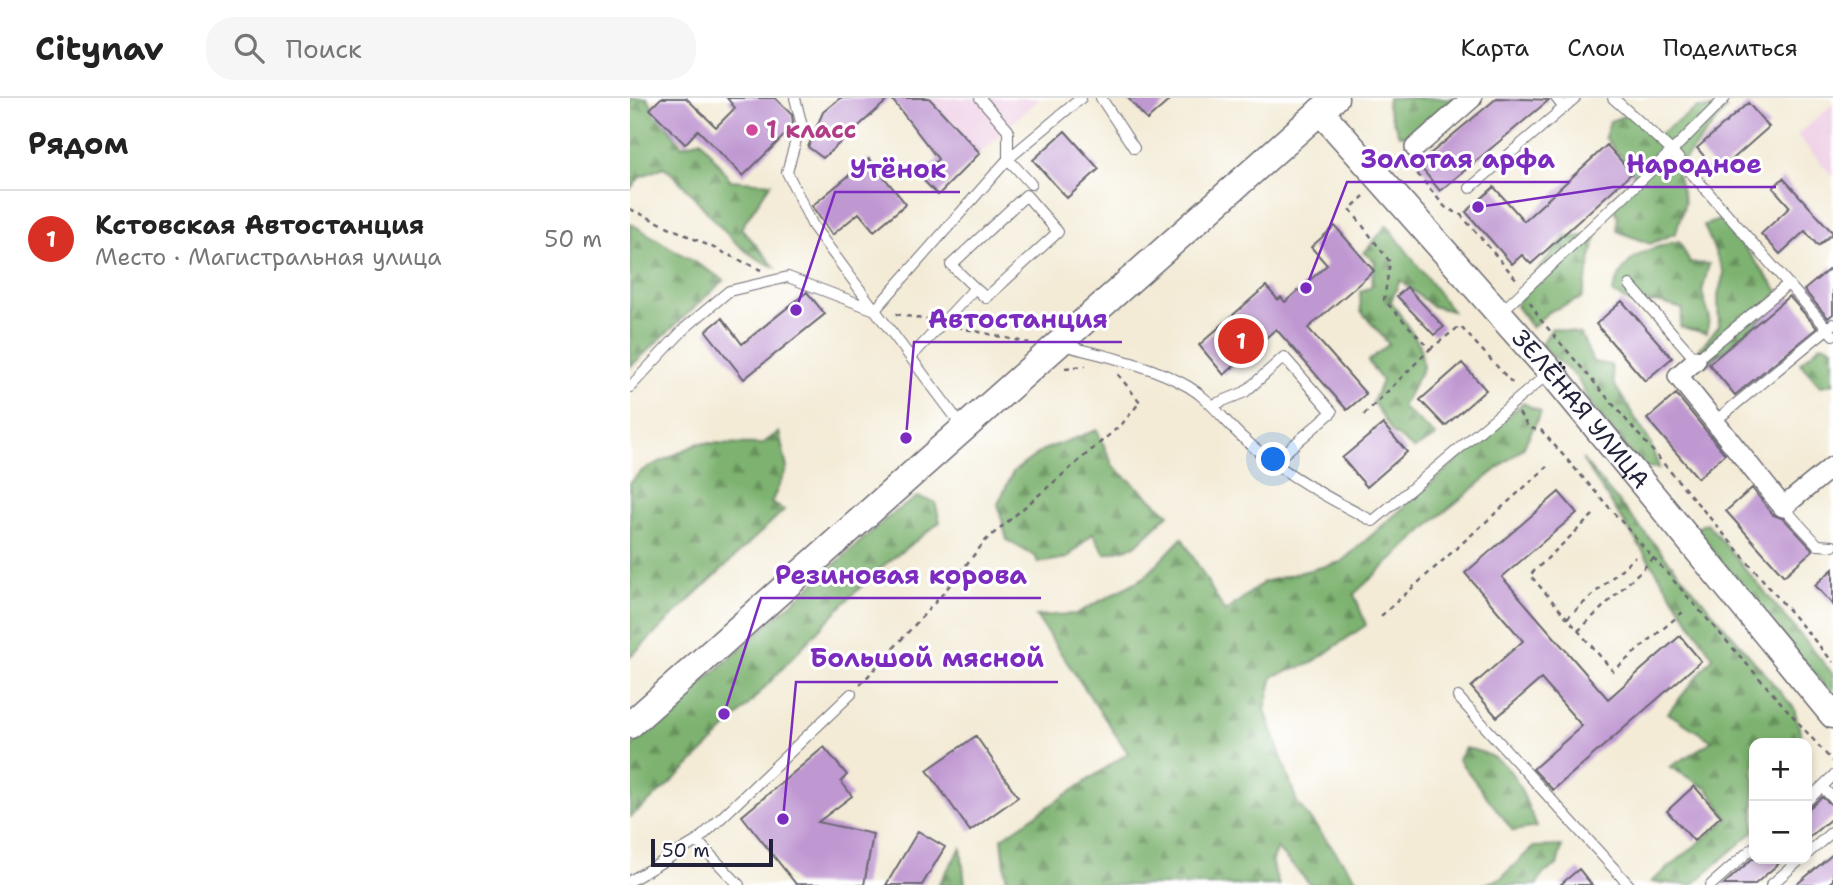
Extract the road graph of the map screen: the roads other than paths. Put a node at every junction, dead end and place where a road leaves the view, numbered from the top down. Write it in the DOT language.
graph roads {
  1 [pos="795,98"];
  2 [pos="980,98"];
  3 [pos="1081,98"];
  4 [pos="1101,98"];
  5 [pos="1472,98"];
  6 [pos="1556,98"];
  7 [pos="1575,98"];
  8 [pos="1613,98"];
  9 [pos="1725,98"];
  10 [pos="1328,104"];
  11 [pos="1564,108"];
  12 [pos="1134,148"];
  13 [pos="1672,150"];
  14 [pos="1411,154"];
  15 [pos="1008,159"];
  16 [pos="1031,184"];
  17 [pos="1470,188"];
  18 [pos="1788,284"];
  19 [pos="1630,285"];
  20 [pos="975,288"];
  21 [pos="875,310"];
  22 [pos="1499,313"];
  23 [pos="1831,329"];
  24 [pos="1050,351"];
  25 [pos="911,358"];
  26 [pos="1696,360"];
  27 [pos="1550,372"];
  28 [pos="630,387"];
  29 [pos="1213,405"];
  30 [pos="1714,422"];
  31 [pos="964,428"];
  32 [pos="1274,461"];
  33 [pos="1833,466"];
  34 [pos="1783,507"];
  35 [pos="1833,546"];
  36 [pos="851,694"];
  37 [pos="1458,697"];
  38 [pos="1833,715"];
  39 [pos="630,725"];
  40 [pos="1833,776"];
  41 [pos="1822,788"];
  42 [pos="1812,797"];
  43 [pos="1833,798"];
  44 [pos="1833,831"];
  45 [pos="697,841"];
  46 [pos="1812,850"];
  47 [pos="1749,851"];
  48 [pos="1795,864"];
  49 [pos="630,881"];
  50 [pos="739,885"];
  51 [pos="1629,885"];
  52 [pos="1711,885"];
  53 [pos="1771,885"];
  1 -- 21 [label="lane"];
  2 -- 15 [label="lane"];
  3 -- 15 [label="lane"];
  4 -- 12 [label="lane"];
  5 -- 14 [label="street"];
  6 -- 11 [label="lane"];
  7 -- 11 [label="lane"];
  8 -- 13 [label="lane"];
  9 -- 13 [label="lane"];
  10 -- 22 [label="main road, ЗЕЛЁНАЯ УЛИЦА"];
  10 -- 24 [label="main road"];
  11 -- 17 [label="lane"];
  13 -- 18 [label="lane"];
  13 -- 22 [label="lane"];
  15 -- 16 [label="lane"];
  15 -- 21 [label="lane"];
  18 -- 23 [label="lane"];
  18 -- 26 [label="lane"];
  19 -- 26 [label="lane"];
  20 -- 20 [label="lane"];
  20 -- 25 [label="lane"];
  21 -- 25 [label="lane"];
  21 -- 28 [label="lane"];
  22 -- 27 [label="main road, ЗЕЛЁНАЯ УЛИЦА"];
  23 -- 30 [label="lane"];
  24 -- 29 [label="lane"];
  24 -- 31 [label="main road"];
  25 -- 31 [label="lane"];
  26 -- 30 [label="street"];
  27 -- 32 [label="lane"];
  27 -- 38 [label="main road, ЗЕЛЁНАЯ УЛИЦА"];
  29 -- 32 [label="lane"];
  29 -- 32 [label="lane"];
  30 -- 34 [label="street"];
  31 -- 39 [label="main road"];
  33 -- 34 [label="street"];
  34 -- 35 [label="lane"];
  36 -- 45 [label="lane"];
  37 -- 51 [label="lane"];
  40 -- 41 [label="lane"];
  41 -- 42 [label="lane"];
  41 -- 43 [label="lane"];
  44 -- 46 [label="lane"];
  45 -- 49 [label="lane"];
  45 -- 50 [label="lane"];
  47 -- 52 [label="lane"];
  48 -- 53 [label="lane"];
}
